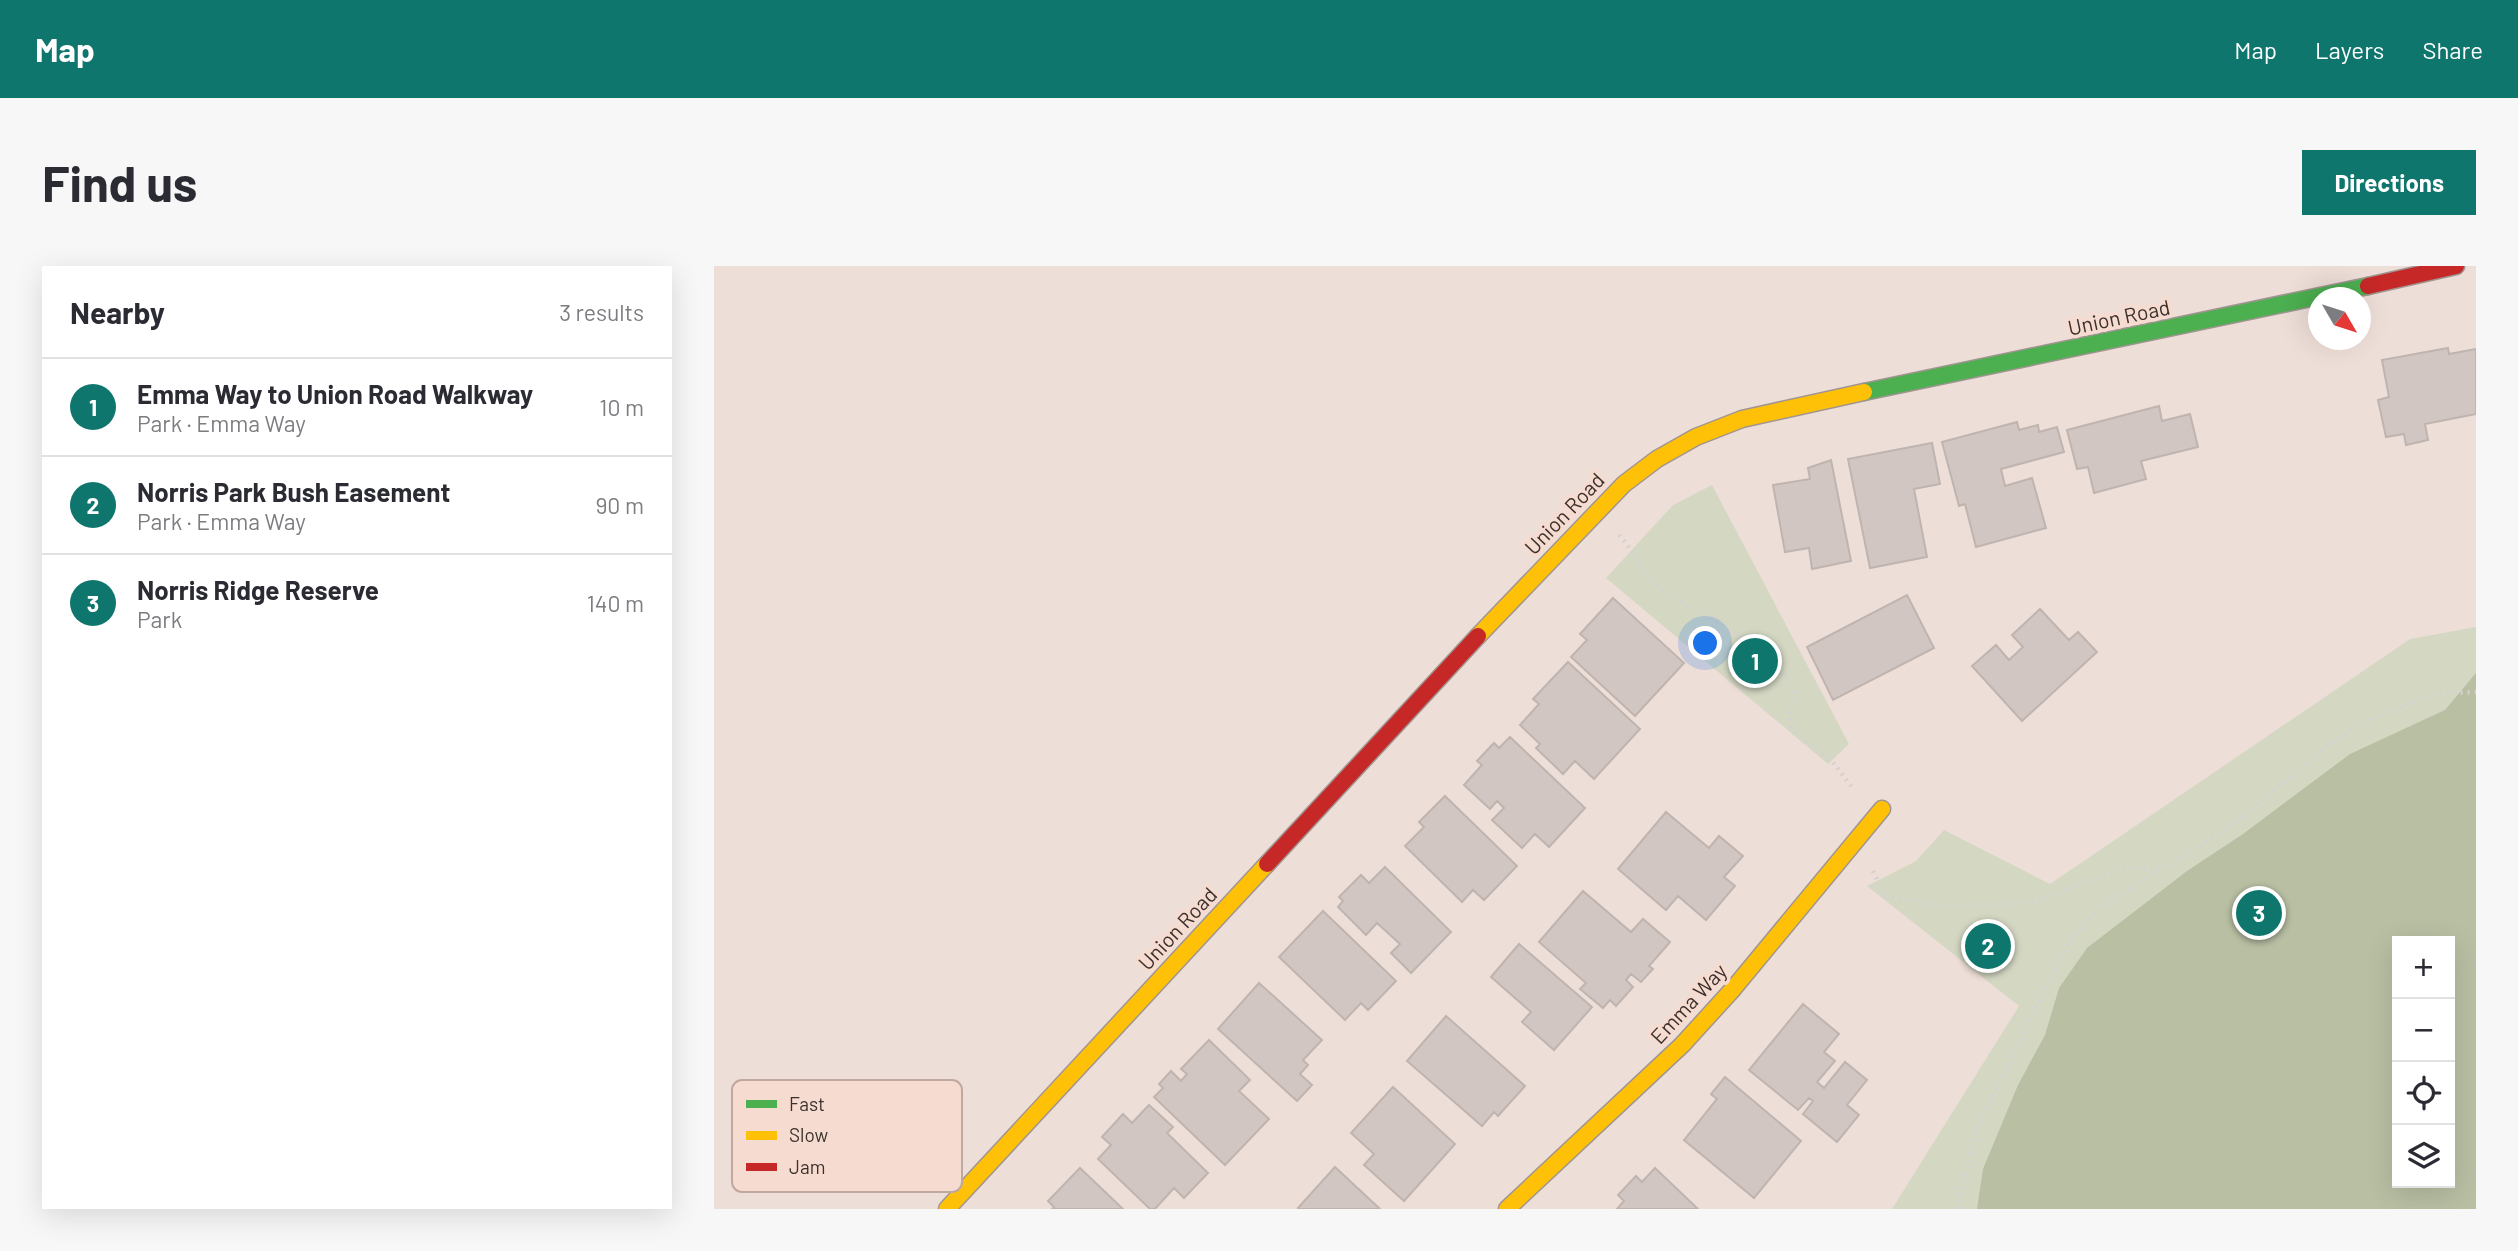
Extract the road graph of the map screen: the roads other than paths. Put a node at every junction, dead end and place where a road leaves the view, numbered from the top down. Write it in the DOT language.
graph roads {
  1 [pos="2456,266"];
  2 [pos="1882,809"];
  3 [pos="947,1209"];
  4 [pos="1507,1209"];
  1 -- 3 [label="street, Union Road"];
  2 -- 4 [label="street, Emma Way"];
}
